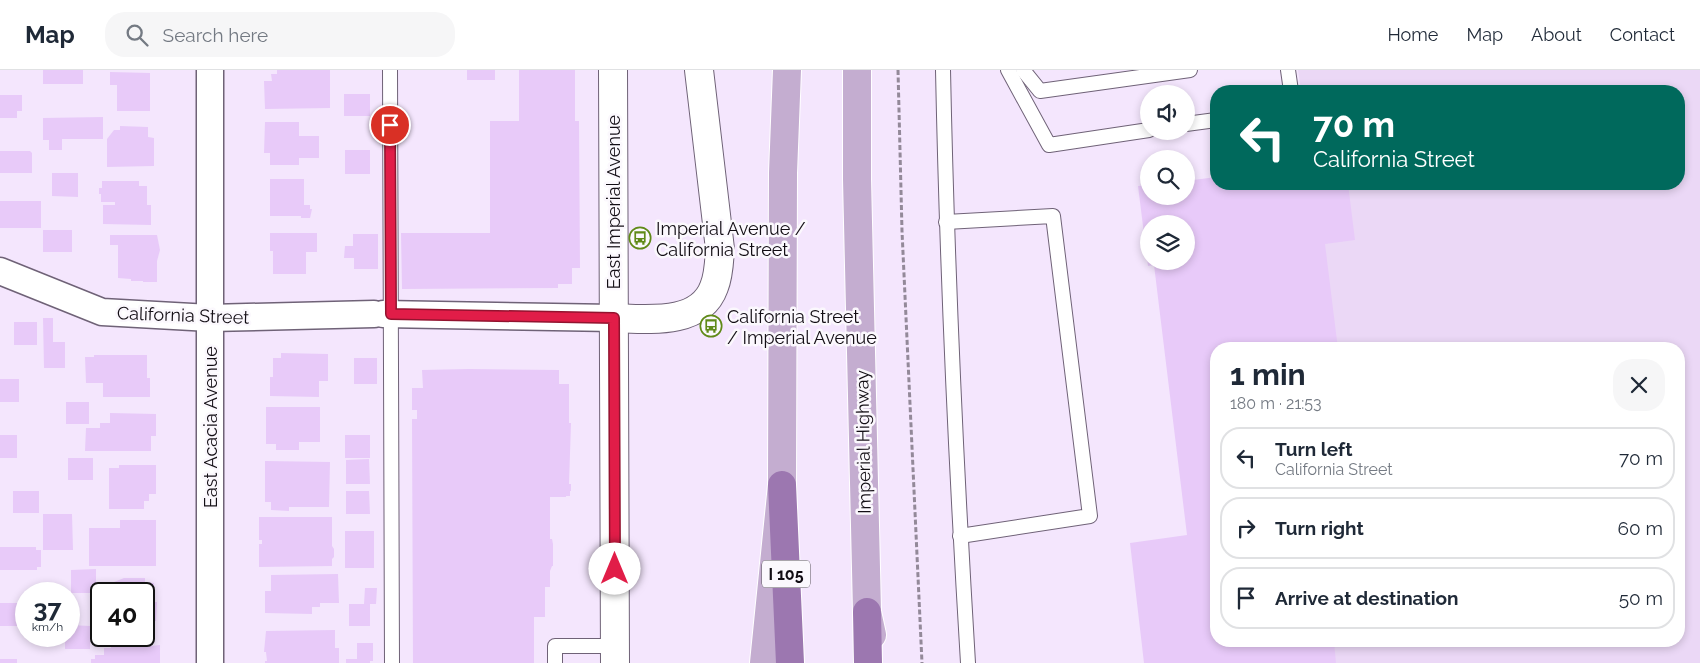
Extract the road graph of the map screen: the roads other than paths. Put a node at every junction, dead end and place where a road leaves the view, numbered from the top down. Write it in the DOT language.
graph roads {
  1 [pos="210,70"];
  2 [pos="390,70"];
  3 [pos="613,70"];
  4 [pos="699,70"];
  5 [pos="786,70"];
  6 [pos="857,70"];
  7 [pos="943,70"];
  8 [pos="1008,70"];
  9 [pos="1023,70"];
  10 [pos="1190,70"];
  11 [pos="1288,70"];
  12 [pos="1290,85"];
  13 [pos="1210,121"];
  14 [pos="1195,123"];
  15 [pos="1140,131"];
  16 [pos="946,222"];
  17 [pos="0,271"];
  18 [pos="383,314"];
  19 [pos="210,318"];
  20 [pos="614,318"];
  21 [pos="782,485"];
  22 [pos="960,536"];
  23 [pos="867,612"];
  24 [pos="615,655"];
  25 [pos="210,663"];
  26 [pos="392,663"];
  27 [pos="555,663"];
  28 [pos="764,663"];
  29 [pos="790,663"];
  30 [pos="868,663"];
  31 [pos="878,663"];
  32 [pos="968,663"];
  1 -- 19 [label="street, East Acacia Avenue"];
  2 -- 18 [label="lane"];
  3 -- 20 [label="street, East Imperial Avenue"];
  4 -- 20 [label="street, California Street"];
  5 -- 21 [label="main road"];
  6 -- 23 [label="main road, Imperial Highway"];
  7 -- 16 [label="lane"];
  8 -- 15 [label="lane"];
  9 -- 10 [label="lane"];
  11 -- 12 [label="lane"];
  13 -- 14 [label="lane"];
  16 -- 22 [label="lane"];
  16 -- 22 [label="lane"];
  17 -- 19 [label="street, California Street"];
  18 -- 19 [label="street, California Street"];
  18 -- 20 [label="street, California Street"];
  18 -- 26 [label="lane"];
  19 -- 25 [label="street, East Acacia Avenue"];
  20 -- 24 [label="street, East Imperial Avenue"];
  21 -- 28 [label="main road"];
  21 -- 29 [label="highway, I 105"];
  22 -- 32 [label="lane"];
  23 -- 30 [label="highway"];
  23 -- 31 [label="main road, Imperial Highway"];
  24 -- 27 [label="lane"];
}
